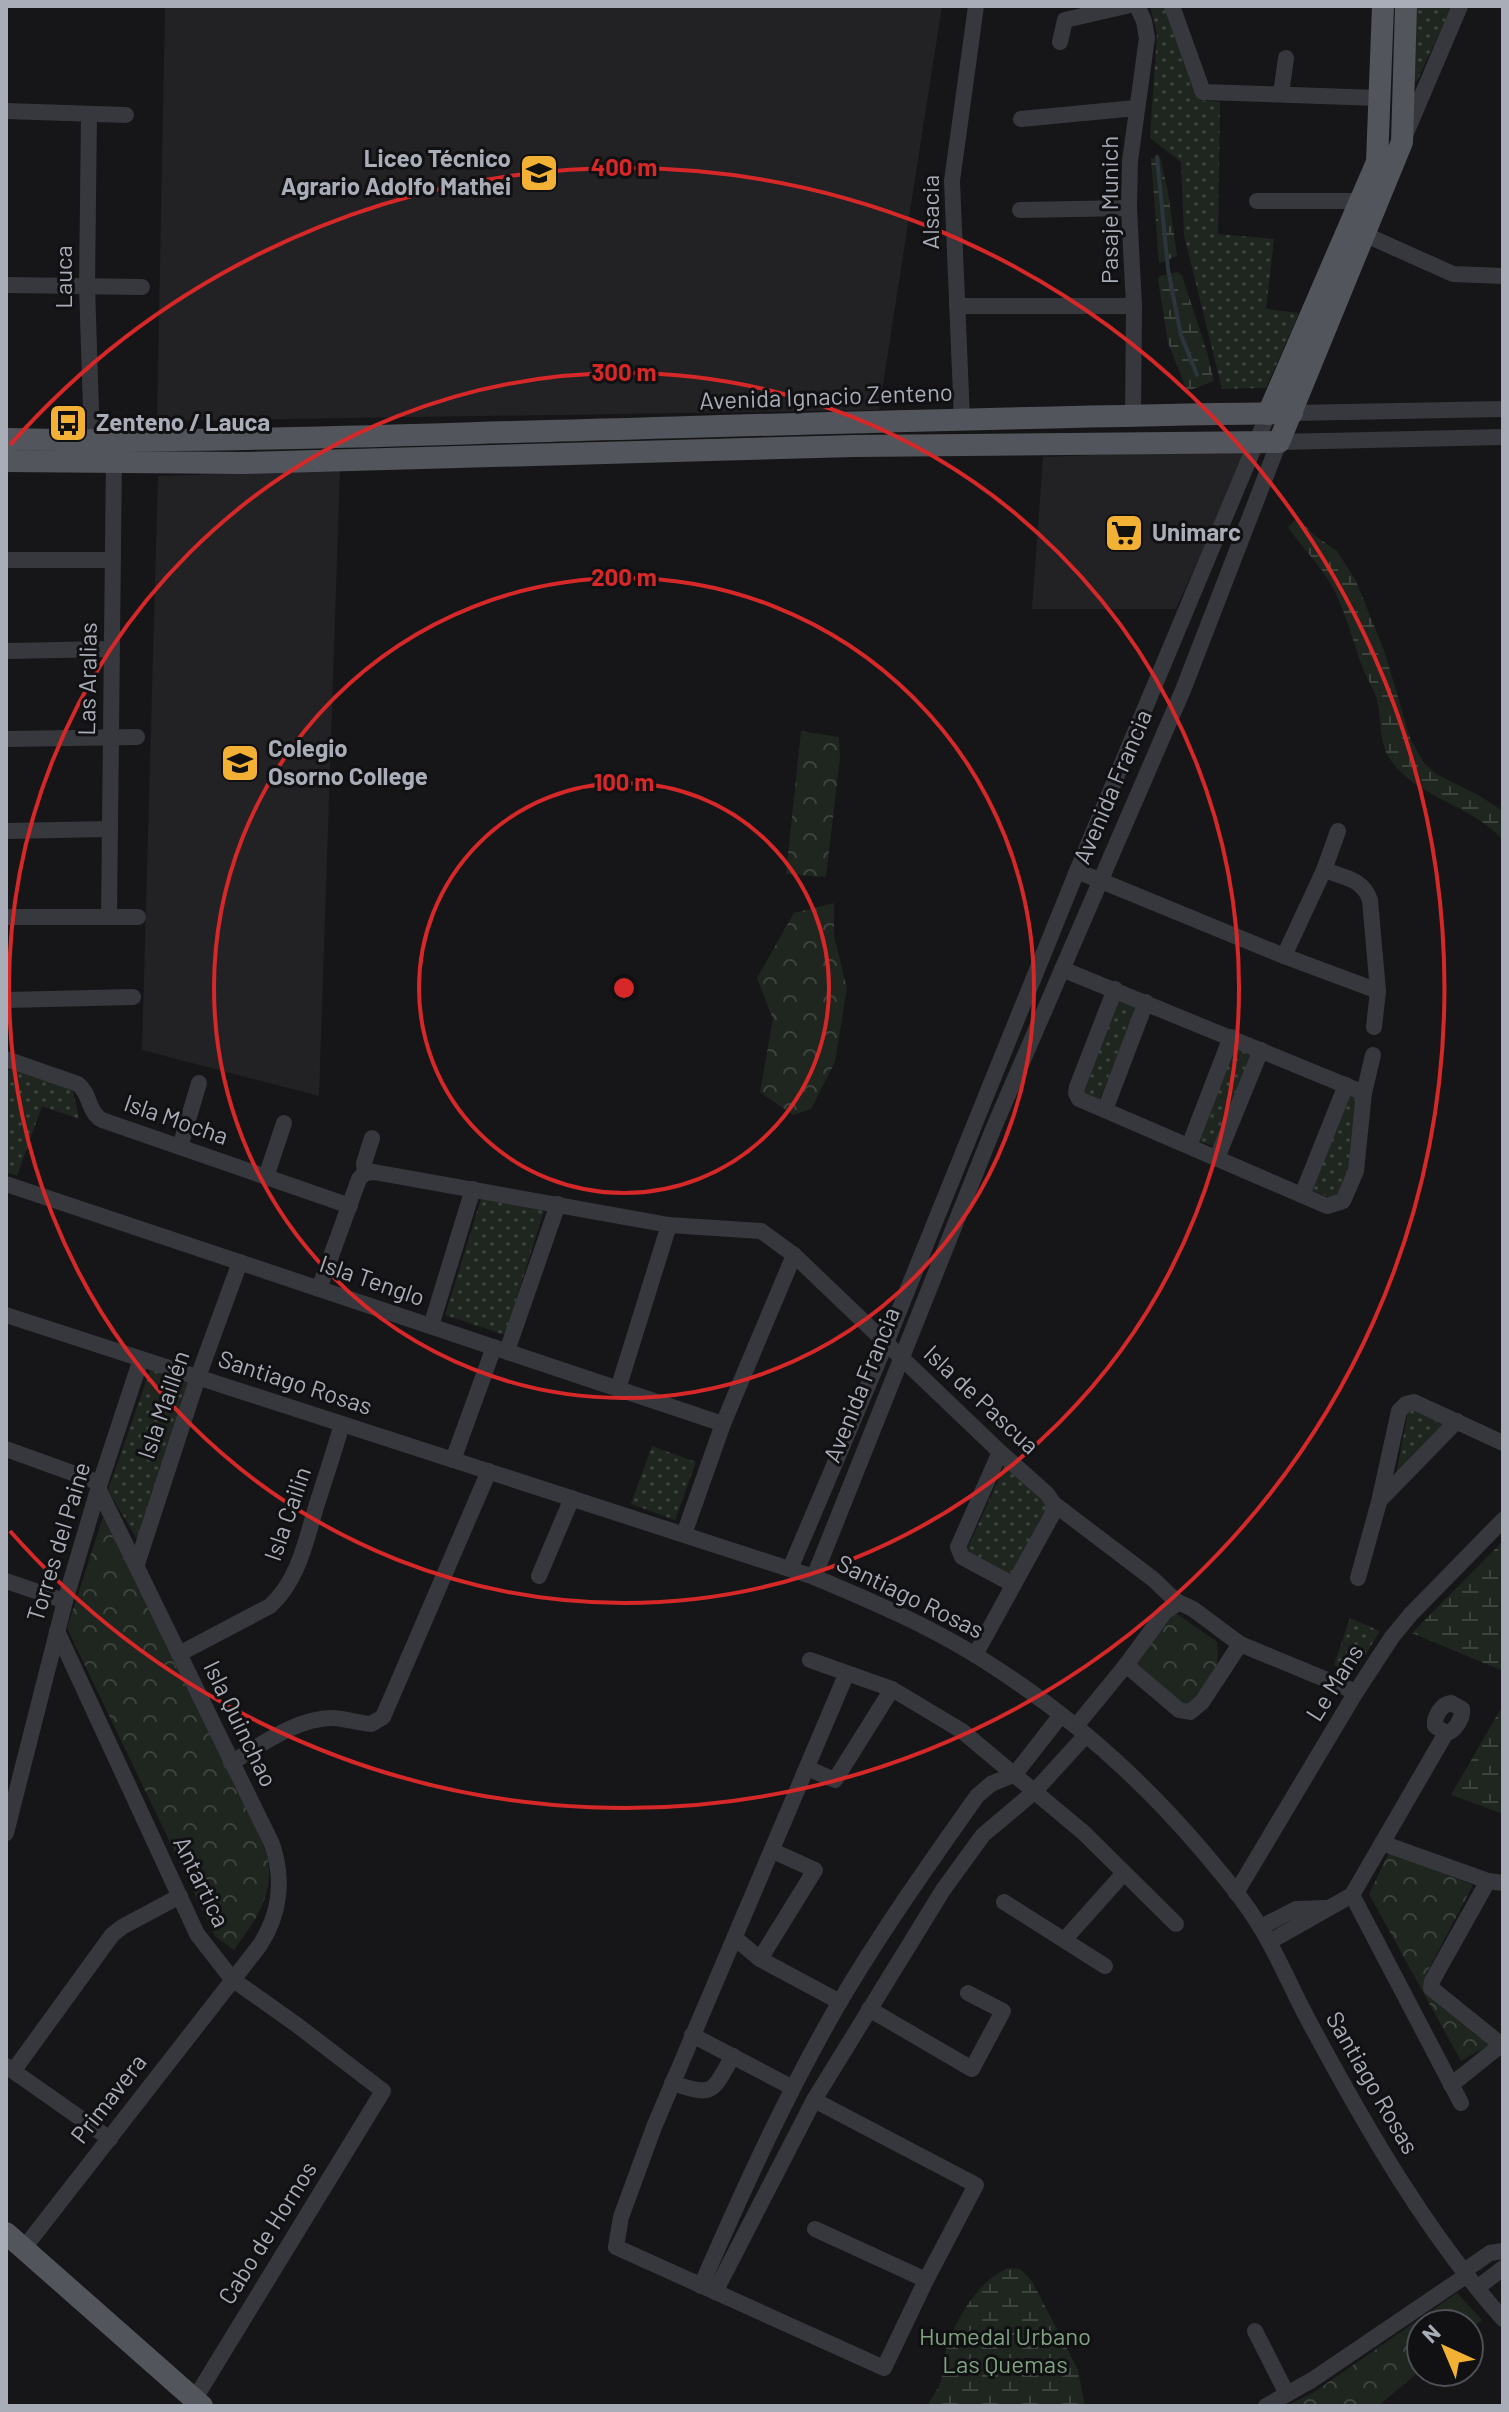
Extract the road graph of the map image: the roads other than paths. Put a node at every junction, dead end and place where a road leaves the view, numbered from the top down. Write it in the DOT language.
graph roads {
  1 [pos="976,6"];
  2 [pos="1126,6"];
  3 [pos="1137,6"];
  4 [pos="1172,6"];
  5 [pos="1383,6"];
  6 [pos="1406,6"];
  7 [pos="1460,6"];
  8 [pos="1405,34"];
  9 [pos="1382,35"];
  10 [pos="1060,42"];
  11 [pos="1286,58"];
  12 [pos="1281,94"];
  13 [pos="1379,98"];
  14 [pos="1136,108"];
  15 [pos="6,111"];
  16 [pos="89,114"];
  17 [pos="126,115"];
  18 [pos="1021,119"];
  19 [pos="1402,142"];
  20 [pos="1257,201"];
  21 [pos="1359,201"];
  22 [pos="1129,208"];
  23 [pos="1020,210"];
  24 [pos="1356,230"];
  25 [pos="1503,276"];
  26 [pos="6,285"];
  27 [pos="87,286"];
  28 [pos="142,287"];
  29 [pos="957,306"];
  30 [pos="1134,306"];
  31 [pos="1503,409"];
  32 [pos="1292,413"];
  33 [pos="1268,414"];
  34 [pos="1133,416"];
  35 [pos="962,419"];
  36 [pos="896,421"];
  37 [pos="1503,437"];
  38 [pos="6,439"];
  39 [pos="243,439"];
  40 [pos="1268,442"];
  41 [pos="470,444"];
  42 [pos="890,445"];
  43 [pos="107,448"];
  44 [pos="6,461"];
  45 [pos="243,463"];
  46 [pos="6,560"];
  47 [pos="113,560"];
  48 [pos="112,649"];
  49 [pos="6,651"];
  50 [pos="137,737"];
  51 [pos="111,738"];
  52 [pos="6,739"];
  53 [pos="110,829"];
  54 [pos="6,831"];
  55 [pos="1338,831"];
  56 [pos="1324,870"];
  57 [pos="1077,871"];
  58 [pos="1100,882"];
  59 [pos="6,917"];
  60 [pos="109,917"];
  61 [pos="138,917"];
  62 [pos="1284,956"];
  63 [pos="1062,969"];
  64 [pos="1031,987"];
  65 [pos="1115,989"];
  66 [pos="1378,991"];
  67 [pos="1052,994"];
  68 [pos="133,997"];
  69 [pos="6,1000"];
  70 [pos="1146,1002"];
  71 [pos="1374,1027"];
  72 [pos="1231,1037"];
  73 [pos="1261,1050"];
  74 [pos="1373,1055"];
  75 [pos="6,1059"];
  76 [pos="199,1083"];
  77 [pos="1346,1085"];
  78 [pos="1364,1093"];
  79 [pos="1105,1110"];
  80 [pos="978,1119"];
  81 [pos="284,1123"];
  82 [pos="994,1127"];
  83 [pos="372,1138"];
  84 [pos="1189,1146"];
  85 [pos="180,1147"];
  86 [pos="1217,1158"];
  87 [pos="365,1173"];
  88 [pos="266,1177"];
  89 [pos="6,1184"];
  90 [pos="473,1189"];
  91 [pos="1302,1195"];
  92 [pos="558,1204"];
  93 [pos="350,1206"];
  94 [pos="669,1225"];
  95 [pos="927,1243"];
  96 [pos="944,1250"];
  97 [pos="794,1255"];
  98 [pos="240,1262"];
  99 [pos="319,1289"];
  100 [pos="6,1315"];
  101 [pos="431,1326"];
  102 [pos="886,1343"];
  103 [pos="500,1349"];
  104 [pos="902,1358"];
  105 [pos="141,1359"];
  106 [pos="198,1377"];
  107 [pos="618,1389"];
  108 [pos="1457,1421"];
  109 [pos="342,1424"];
  110 [pos="723,1424"];
  111 [pos="1503,1443"];
  112 [pos="6,1449"];
  113 [pos="1000,1452"];
  114 [pos="453,1460"];
  115 [pos="489,1471"];
  116 [pos="100,1486"];
  117 [pos="572,1498"];
  118 [pos="1379,1502"];
  119 [pos="1054,1504"];
  120 [pos="1503,1520"];
  121 [pos="684,1534"];
  122 [pos="137,1564"];
  123 [pos="790,1569"];
  124 [pos="539,1576"];
  125 [pos="814,1577"];
  126 [pos="1358,1578"];
  127 [pos="6,1581"];
  128 [pos="1012,1584"];
  129 [pos="65,1601"];
  130 [pos="1176,1601"];
  131 [pos="57,1631"];
  132 [pos="1240,1644"];
  133 [pos="179,1654"];
  134 [pos="975,1655"];
  135 [pos="810,1660"];
  136 [pos="1126,1665"];
  137 [pos="846,1675"];
  138 [pos="892,1689"];
  139 [pos="1356,1692"];
  140 [pos="1061,1715"];
  141 [pos="1081,1730"];
  142 [pos="1446,1733"];
  143 [pos="231,1763"];
  144 [pos="807,1768"];
  145 [pos="1015,1774"];
  146 [pos="1034,1792"];
  147 [pos="6,1833"];
  148 [pos="1382,1843"];
  149 [pos="773,1851"];
  150 [pos="1124,1873"];
  151 [pos="1496,1882"];
  152 [pos="1236,1893"];
  153 [pos="1352,1895"];
  154 [pos="180,1896"];
  155 [pos="1004,1902"];
  156 [pos="1176,1924"];
  157 [pos="1265,1934"];
  158 [pos="735,1938"];
  159 [pos="1065,1939"];
  160 [pos="760,1959"];
  161 [pos="1105,1966"];
  162 [pos="232,1979"];
  163 [pos="968,1993"];
  164 [pos="840,2002"];
  165 [pos="869,2009"];
  166 [pos="692,2035"];
  167 [pos="1502,2045"];
  168 [pos="733,2056"];
  169 [pos="10,2068"];
  170 [pos="672,2083"];
  171 [pos="1451,2085"];
  172 [pos="793,2088"];
  173 [pos="383,2091"];
  174 [pos="814,2100"];
  175 [pos="1461,2103"];
  176 [pos="110,2139"];
  177 [pos="815,2229"];
  178 [pos="6,2233"];
  179 [pos="24,2248"];
  180 [pos="1503,2251"];
  181 [pos="1503,2268"];
  182 [pos="1469,2278"];
  183 [pos="926,2280"];
  184 [pos="708,2289"];
  185 [pos="1503,2319"];
  186 [pos="1255,2331"];
  187 [pos="1287,2394"];
  188 [pos="198,2403"];
  189 [pos="1266,2406"];
  1 -- 29 [label="street, Alsacia"];
  2 -- 10 [label="street"];
  3 -- 14 [label="street, Pasaje Munich"];
  4 -- 12 [label="street"];
  5 -- 9 [label="main road, Avenida Francia"];
  6 -- 8 [label="main road, Avenida Francia"];
  7 -- 19 [label="street"];
  8 -- 9 [label="main road"];
  8 -- 19 [label="main road, Avenida Francia"];
  9 -- 13 [label="main road, Avenida Francia"];
  11 -- 12 [label="street"];
  12 -- 13 [label="street"];
  13 -- 21 [label="main road, Avenida Francia"];
  14 -- 18 [label="street"];
  14 -- 22 [label="street, Pasaje Munich"];
  15 -- 16 [label="street"];
  16 -- 17 [label="street"];
  16 -- 27 [label="street, Lauca"];
  19 -- 24 [label="main road, Avenida Francia"];
  20 -- 21 [label="street"];
  21 -- 24 [label="main road, Avenida Francia"];
  22 -- 23 [label="street"];
  22 -- 30 [label="street, Pasaje Munich"];
  24 -- 25 [label="street"];
  24 -- 32 [label="main road, Avenida Francia"];
  24 -- 33 [label="main road, Avenida Francia"];
  26 -- 27 [label="street"];
  27 -- 28 [label="street"];
  27 -- 43 [label="street, Lauca"];
  29 -- 30 [label="street"];
  29 -- 35 [label="street, Alsacia"];
  30 -- 34 [label="street, Pasaje Munich"];
  31 -- 32 [label="street, Avenida Ignacio Zenteno"];
  32 -- 33 [label="main road, Avenida Ignacio Zenteno"];
  32 -- 40 [label="main road, Avenida Francia"];
  33 -- 34 [label="main road, Avenida Ignacio Zenteno"];
  33 -- 40 [label="street, Avenida Francia"];
  34 -- 35 [label="main road, Avenida Ignacio Zenteno"];
  35 -- 36 [label="main road, Avenida Ignacio Zenteno"];
  36 -- 41 [label="main road, Avenida Ignacio Zenteno"];
  36 -- 42 [label="main road"];
  37 -- 40 [label="street, Avenida Ignacio Zenteno"];
  38 -- 43 [label="main road, Avenida Ignacio Zenteno"];
  39 -- 41 [label="main road, Avenida Ignacio Zenteno"];
  39 -- 43 [label="main road, Avenida Ignacio Zenteno"];
  39 -- 45 [label="main road"];
  40 -- 42 [label="main road, Avenida Ignacio Zenteno"];
  40 -- 57 [label="street, Avenida Francia"];
  40 -- 58 [label="street, Avenida Francia"];
  41 -- 42 [label="main road, Avenida Ignacio Zenteno"];
  41 -- 45 [label="main road, Avenida Ignacio Zenteno"];
  43 -- 44 [label="main road, Avenida Ignacio Zenteno"];
  43 -- 45 [label="main road, Avenida Ignacio Zenteno"];
  43 -- 47 [label="street, Las Aralias"];
  46 -- 47 [label="street"];
  47 -- 48 [label="street, Las Aralias"];
  48 -- 49 [label="street"];
  48 -- 51 [label="street, Las Aralias"];
  50 -- 51 [label="street"];
  51 -- 52 [label="street"];
  51 -- 53 [label="street, Las Aralias"];
  53 -- 54 [label="street"];
  53 -- 60 [label="street, Las Aralias"];
  55 -- 56 [label="street"];
  56 -- 62 [label="street"];
  56 -- 66 [label="street"];
  57 -- 58 [label="street"];
  57 -- 64 [label="street, Avenida Francia"];
  58 -- 62 [label="street"];
  58 -- 63 [label="street, Avenida Francia"];
  59 -- 60 [label="street"];
  60 -- 61 [label="street"];
  62 -- 66 [label="street"];
  63 -- 65 [label="street"];
  63 -- 67 [label="street, Avenida Francia"];
  64 -- 67 [label="street"];
  64 -- 80 [label="street, Avenida Francia"];
  65 -- 70 [label="street"];
  65 -- 79 [label="street"];
  66 -- 71 [label="street"];
  67 -- 82 [label="street, Avenida Francia"];
  68 -- 69 [label="street"];
  70 -- 72 [label="street"];
  70 -- 79 [label="street"];
  72 -- 73 [label="street"];
  72 -- 84 [label="street"];
  73 -- 77 [label="street"];
  73 -- 86 [label="street"];
  74 -- 78 [label="street"];
  75 -- 85 [label="street, Isla Mocha"];
  76 -- 85 [label="street"];
  77 -- 78 [label="street"];
  77 -- 91 [label="street"];
  78 -- 91 [label="street"];
  79 -- 84 [label="street"];
  80 -- 82 [label="street"];
  80 -- 95 [label="street, Avenida Francia"];
  81 -- 88 [label="street"];
  82 -- 96 [label="street, Avenida Francia"];
  83 -- 87 [label="street"];
  84 -- 86 [label="street"];
  85 -- 88 [label="street, Isla Mocha"];
  86 -- 91 [label="street"];
  87 -- 90 [label="street, Isla de Pascua"];
  87 -- 93 [label="street"];
  88 -- 93 [label="street, Isla Mocha"];
  89 -- 98 [label="street, Isla Tenglo"];
  90 -- 92 [label="street, Isla de Pascua"];
  90 -- 101 [label="street"];
  92 -- 94 [label="street, Isla de Pascua"];
  92 -- 103 [label="street"];
  93 -- 99 [label="street"];
  94 -- 97 [label="street, Isla de Pascua"];
  94 -- 107 [label="street"];
  95 -- 96 [label="street"];
  95 -- 102 [label="street, Avenida Francia"];
  96 -- 104 [label="street, Avenida Francia"];
  97 -- 102 [label="street, Isla de Pascua"];
  97 -- 110 [label="street"];
  98 -- 99 [label="street, Isla Tenglo"];
  98 -- 106 [label="street, Isla Maillén"];
  99 -- 101 [label="street, Isla Tenglo"];
  100 -- 105 [label="street, Santiago Rosas"];
  101 -- 103 [label="street, Isla Tenglo"];
  102 -- 104 [label="street, Isla de Pascua"];
  102 -- 123 [label="street, Avenida Francia"];
  103 -- 107 [label="street, Isla Tenglo"];
  103 -- 114 [label="street"];
  104 -- 113 [label="street, Isla de Pascua"];
  104 -- 125 [label="street, Avenida Francia"];
  105 -- 106 [label="street, Santiago Rosas"];
  105 -- 116 [label="street, Torres del Paine"];
  106 -- 109 [label="street, Santiago Rosas"];
  106 -- 122 [label="street, Isla Maillén"];
  107 -- 110 [label="street, Isla Tenglo"];
  108 -- 111 [label="street"];
  108 -- 118 [label="street"];
  108 -- 118 [label="street"];
  109 -- 114 [label="street, Santiago Rosas"];
  109 -- 133 [label="street, Isla Cailin"];
  110 -- 121 [label="street"];
  112 -- 116 [label="street"];
  113 -- 119 [label="street, Isla de Pascua"];
  113 -- 128 [label="street"];
  114 -- 115 [label="street, Santiago Rosas"];
  115 -- 117 [label="street, Santiago Rosas"];
  115 -- 143 [label="street"];
  116 -- 122 [label="street, Isla Quinchao"];
  116 -- 129 [label="street, Torres del Paine"];
  117 -- 121 [label="street, Santiago Rosas"];
  117 -- 124 [label="street"];
  118 -- 126 [label="street"];
  119 -- 128 [label="street"];
  119 -- 130 [label="street, Isla de Pascua"];
  120 -- 139 [label="street, Le Mans"];
  121 -- 123 [label="street, Santiago Rosas"];
  122 -- 133 [label="street, Isla Quinchao"];
  123 -- 125 [label="street, Santiago Rosas"];
  125 -- 134 [label="street, Santiago Rosas"];
  127 -- 129 [label="street"];
  128 -- 134 [label="street"];
  129 -- 131 [label="street, Torres del Paine"];
  130 -- 132 [label="street, Isla de Pascua"];
  130 -- 136 [label="street"];
  131 -- 147 [label="street, Torres del Paine"];
  131 -- 154 [label="street, Antartica"];
  132 -- 136 [label="street"];
  132 -- 139 [label="street, Isla de Pascua"];
  133 -- 143 [label="street, Isla Quinchao"];
  134 -- 140 [label="street, Santiago Rosas"];
  135 -- 137 [label="street"];
  136 -- 141 [label="street"];
  137 -- 138 [label="street"];
  137 -- 144 [label="street"];
  138 -- 144 [label="street"];
  138 -- 145 [label="street"];
  139 -- 152 [label="street, Le Mans"];
  140 -- 141 [label="street, Santiago Rosas"];
  140 -- 145 [label="street"];
  141 -- 146 [label="street"];
  141 -- 152 [label="street, Santiago Rosas"];
  142 -- 148 [label="street"];
  143 -- 162 [label="street, Isla Quinchao"];
  144 -- 149 [label="street"];
  145 -- 146 [label="street"];
  145 -- 164 [label="street"];
  146 -- 150 [label="street"];
  146 -- 165 [label="street"];
  148 -- 151 [label="street"];
  148 -- 153 [label="street"];
  149 -- 158 [label="street"];
  149 -- 160 [label="street"];
  150 -- 156 [label="street"];
  150 -- 159 [label="street"];
  151 -- 167 [label="street"];
  152 -- 157 [label="street, Santiago Rosas"];
  153 -- 157 [label="street"];
  153 -- 171 [label="street"];
  154 -- 162 [label="street, Antartica"];
  154 -- 169 [label="street"];
  155 -- 159 [label="street"];
  157 -- 182 [label="street, Santiago Rosas"];
  158 -- 160 [label="street"];
  158 -- 166 [label="street"];
  159 -- 161 [label="street"];
  160 -- 164 [label="street"];
  162 -- 173 [label="street, Antartica"];
  162 -- 176 [label="street, Primavera"];
  163 -- 165 [label="street"];
  164 -- 172 [label="street"];
  165 -- 174 [label="street"];
  166 -- 168 [label="street"];
  166 -- 170 [label="street"];
  167 -- 171 [label="street"];
  168 -- 170 [label="street"];
  168 -- 172 [label="street"];
  169 -- 176 [label="street"];
  170 -- 184 [label="street"];
  171 -- 175 [label="street"];
  172 -- 184 [label="street"];
  173 -- 188 [label="street, Cabo de Hornos"];
  174 -- 183 [label="street"];
  174 -- 184 [label="street"];
  176 -- 179 [label="street, Primavera"];
  177 -- 183 [label="street"];
  178 -- 179 [label="main road"];
  179 -- 188 [label="main road"];
  180 -- 182 [label="street"];
  181 -- 182 [label="street"];
  182 -- 185 [label="street, Santiago Rosas"];
  182 -- 187 [label="street"];
  183 -- 184 [label="street"];
  186 -- 187 [label="street"];
  187 -- 189 [label="street"];
}
